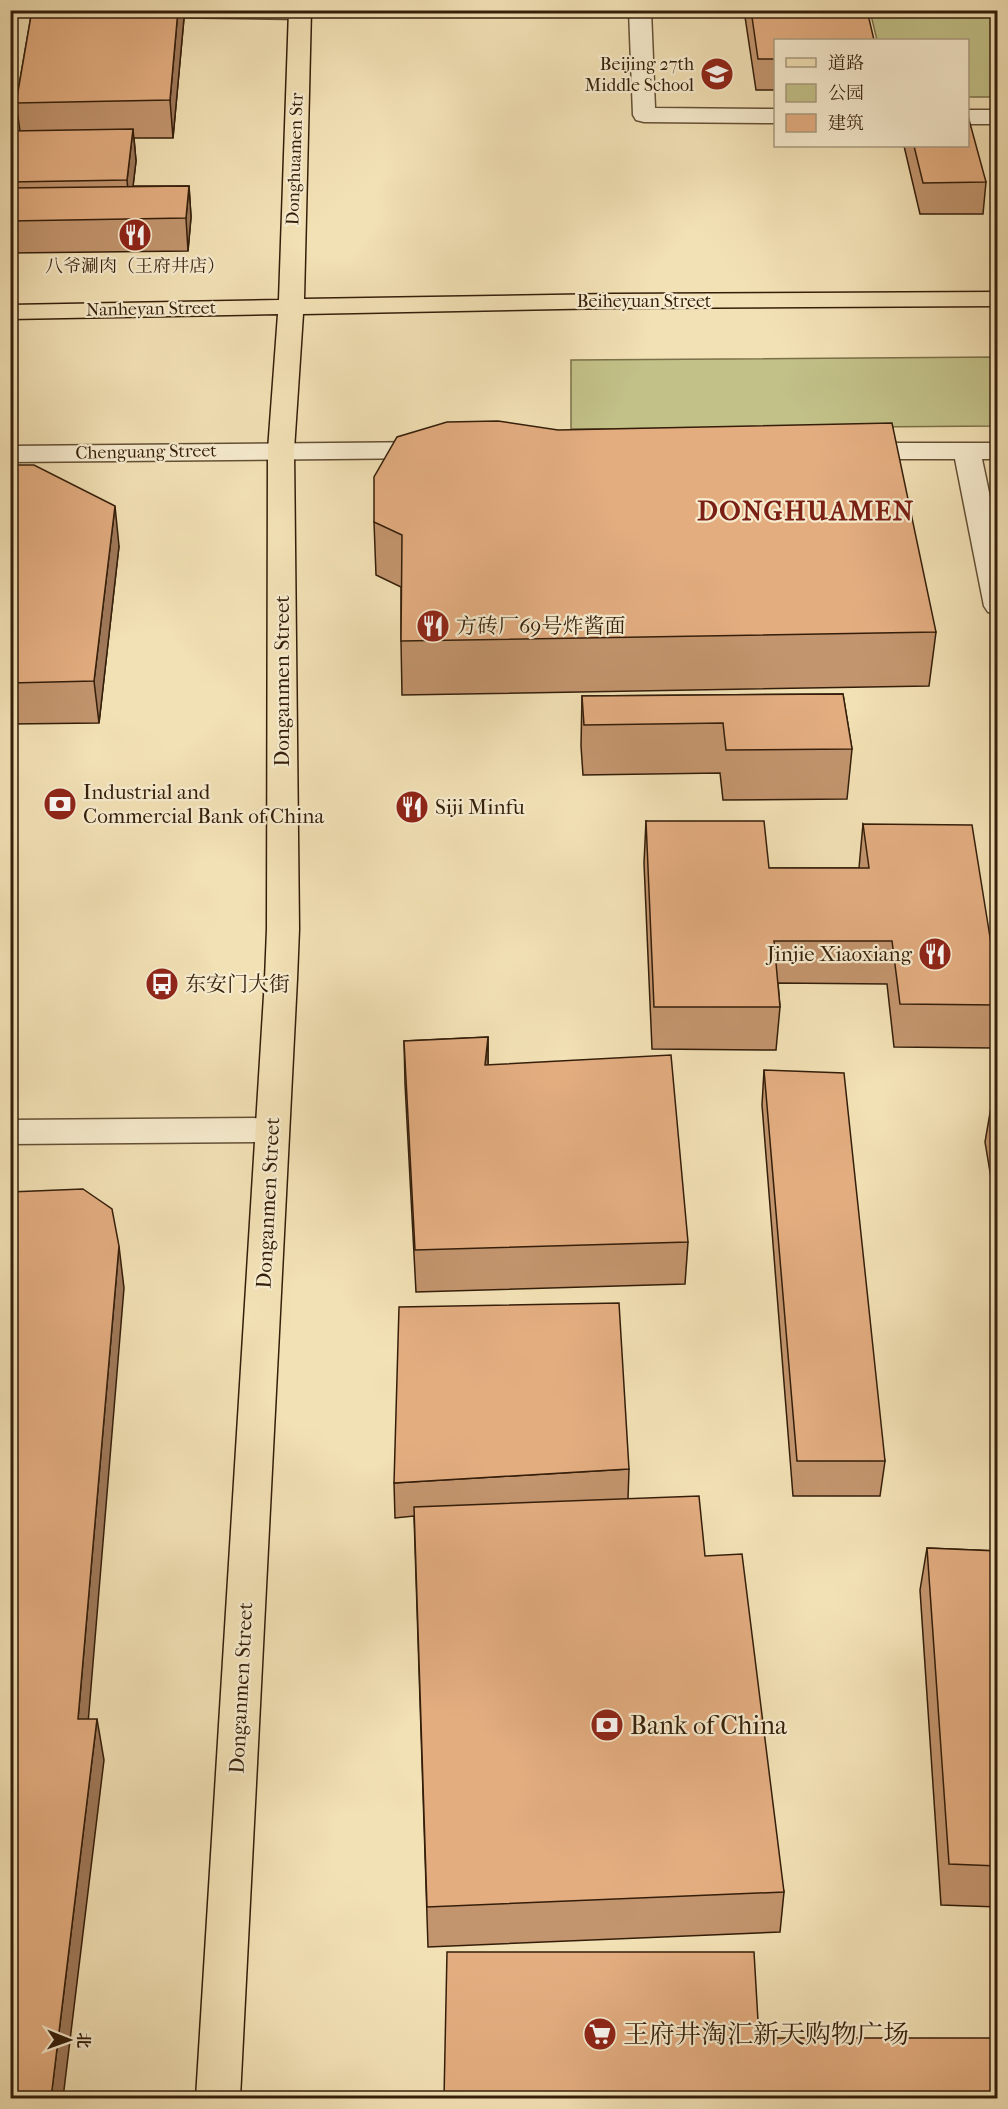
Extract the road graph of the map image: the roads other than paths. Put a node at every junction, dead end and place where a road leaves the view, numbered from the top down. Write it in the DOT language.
graph roads {
  1 [pos="89,10"];
  2 [pos="640,10"];
  3 [pos="300,12"];
  4 [pos="774,116"];
  5 [pos="969,117"];
  6 [pos="998,117"];
  7 [pos="998,299"];
  8 [pos="291,307"];
  9 [pos="10,312"];
  10 [pos="281,450"];
  11 [pos="458,450"];
  12 [pos="825,451"];
  13 [pos="967,451"];
  14 [pos="998,451"];
  15 [pos="10,454"];
  16 [pos="998,606"];
  17 [pos="272,1130"];
  18 [pos="10,1132"];
  19 [pos="218,2098"];
  1 -- 3 [label="street"];
  2 -- 4 [label="street"];
  3 -- 8 [label="main road, Donghuamen Str"];
  5 -- 6 [label="street"];
  7 -- 8 [label="main road, Beiheyuan Street"];
  8 -- 9 [label="main road, Nanheyan Street"];
  8 -- 10 [label="main road, Donganmen Street"];
  10 -- 11 [label="street, Chenguang Street"];
  10 -- 15 [label="street, Chenguang Street"];
  10 -- 17 [label="main road, Donganmen Street"];
  12 -- 13 [label="street"];
  13 -- 14 [label="street"];
  13 -- 16 [label="street"];
  17 -- 18 [label="street"];
  17 -- 19 [label="main road, Donganmen Street"];
}
